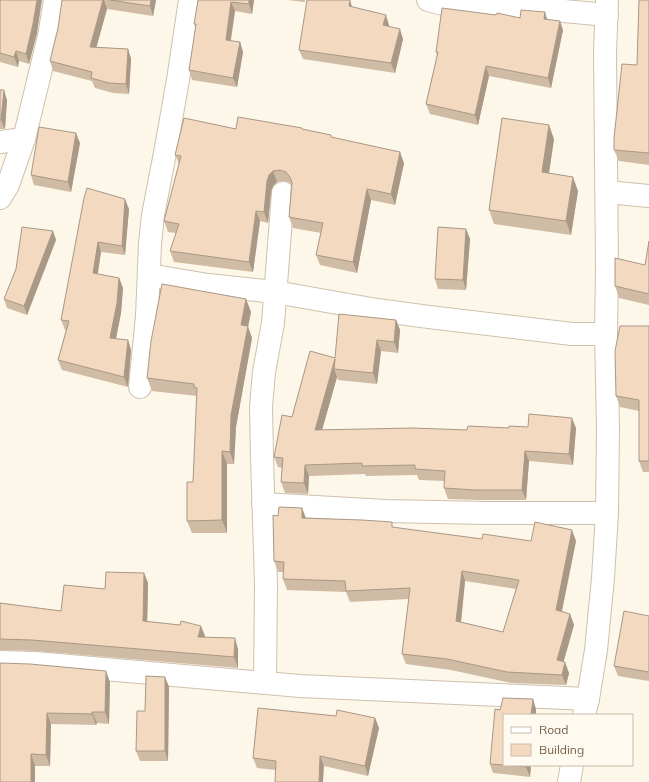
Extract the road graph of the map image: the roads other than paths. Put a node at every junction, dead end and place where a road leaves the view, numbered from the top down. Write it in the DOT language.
graph roads {
  1 [pos="55,0"];
  2 [pos="190,0"];
  3 [pos="428,0"];
  4 [pos="607,7"];
  5 [pos="24,139"];
  6 [pos="0,142"];
  7 [pos="606,192"];
  8 [pos="283,193"];
  9 [pos="649,196"];
  10 [pos="0,198"];
  11 [pos="149,275"];
  12 [pos="275,292"];
  13 [pos="606,334"];
  14 [pos="140,387"];
  15 [pos="263,504"];
  16 [pos="607,513"];
  17 [pos="0,662"];
  18 [pos="265,683"];
  19 [pos="586,707"];
  20 [pos="572,766"];
  21 [pos="569,782"];
  1 -- 5 [label="street"];
  2 -- 11 [label="street"];
  3 -- 4 [label="street"];
  4 -- 7 [label="street"];
  5 -- 6 [label="street"];
  5 -- 10 [label="street"];
  7 -- 9 [label="street"];
  7 -- 13 [label="street"];
  8 -- 12 [label="street"];
  11 -- 12 [label="street"];
  11 -- 14 [label="street"];
  12 -- 13 [label="street"];
  12 -- 15 [label="street"];
  13 -- 16 [label="street"];
  15 -- 16 [label="street"];
  15 -- 18 [label="street"];
  16 -- 19 [label="street"];
  17 -- 18 [label="street"];
  18 -- 19 [label="street"];
  20 -- 21 [label="street"];
}
